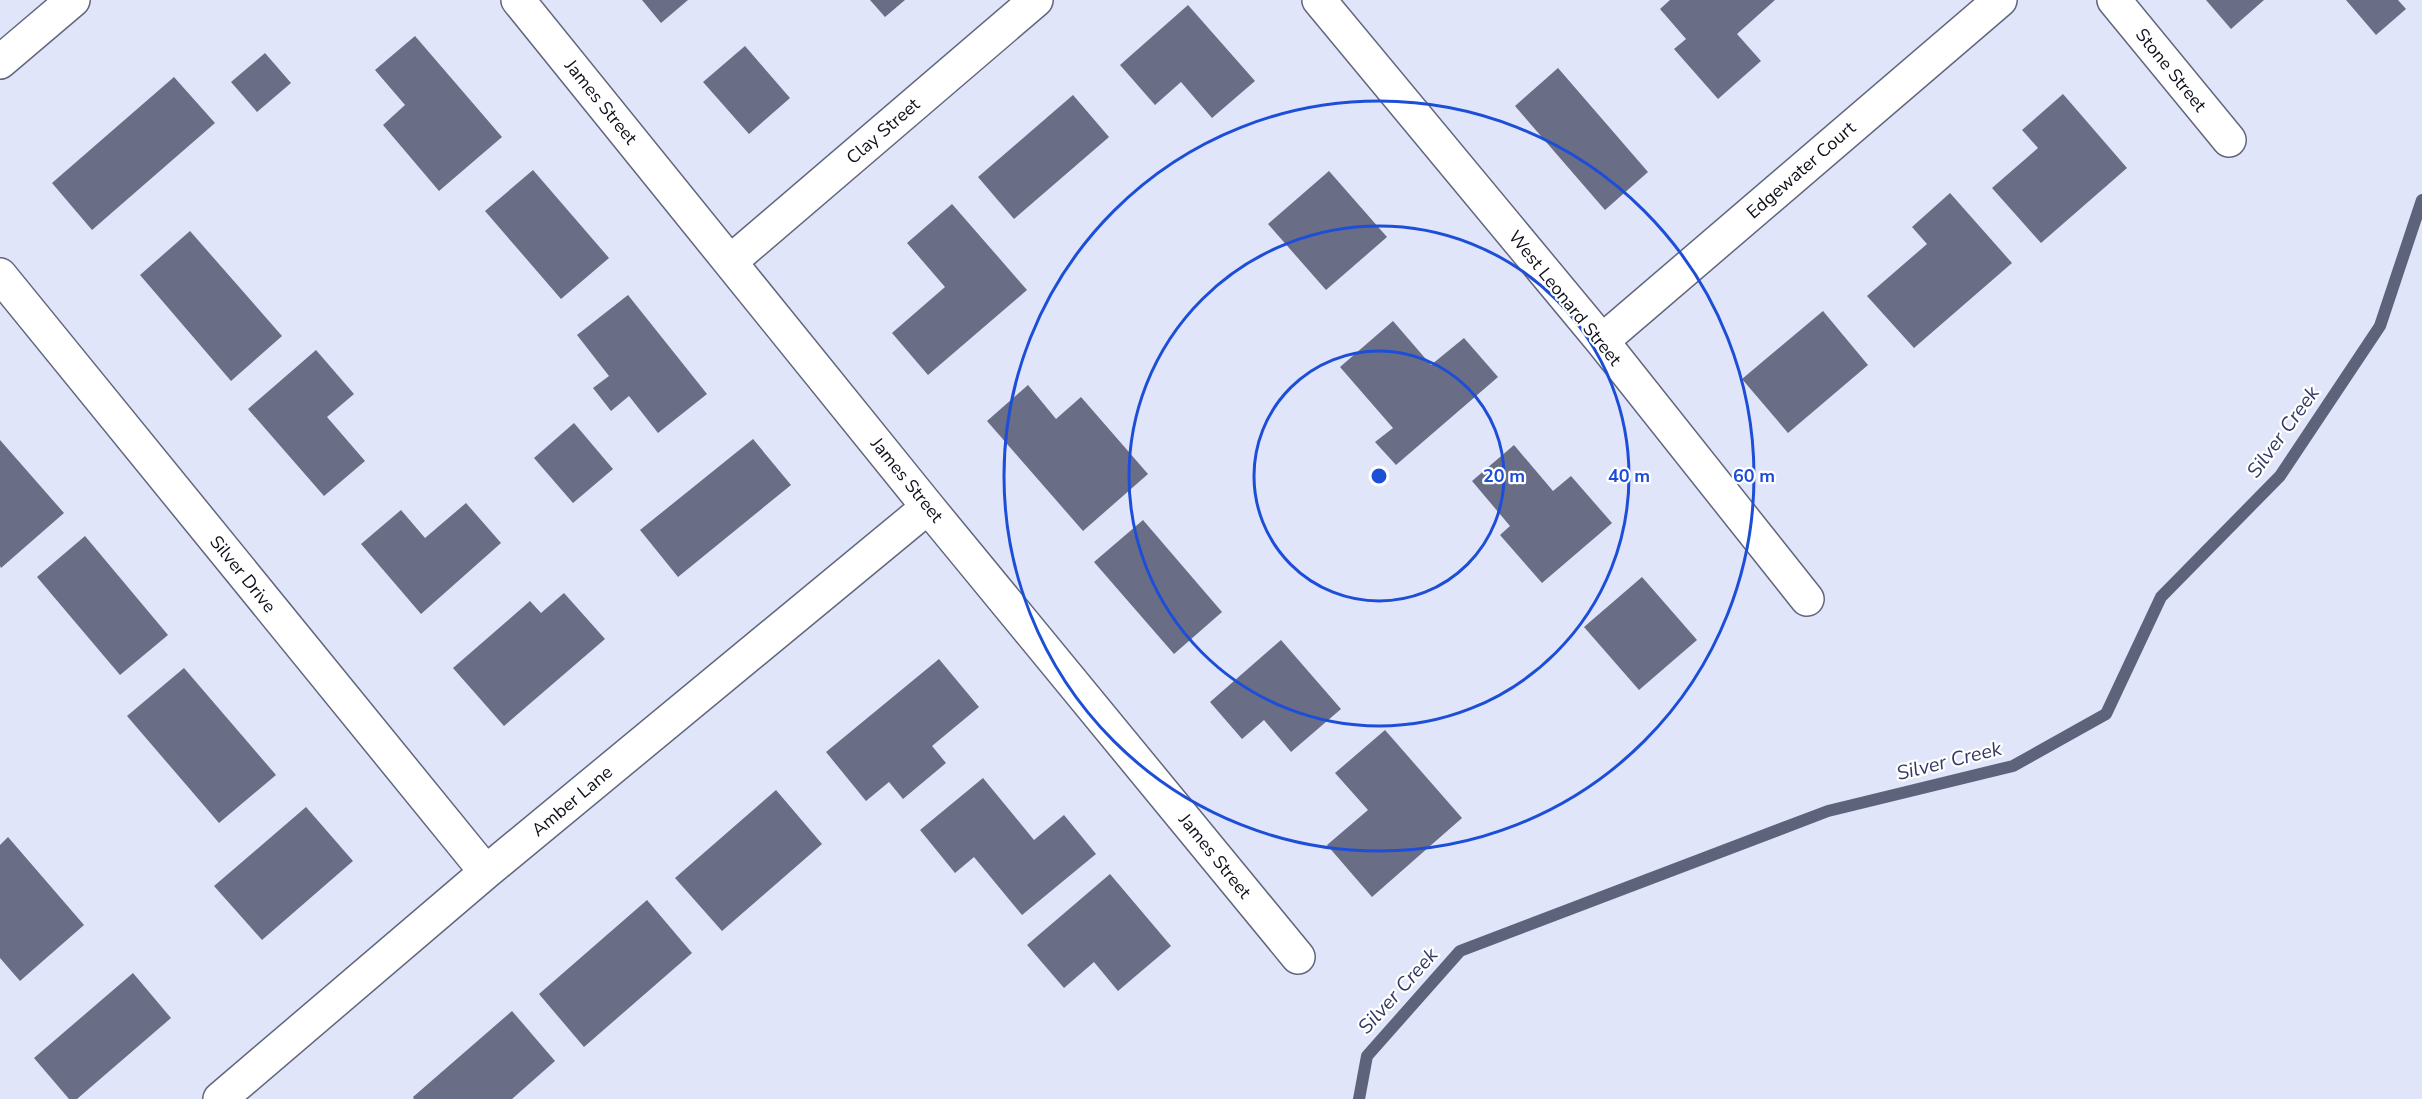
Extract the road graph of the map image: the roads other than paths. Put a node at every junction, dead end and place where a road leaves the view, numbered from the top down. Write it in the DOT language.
graph roads {
  1 [pos="73,0"];
  2 [pos="518,0"];
  3 [pos="1036,0"];
  4 [pos="1319,0"];
  5 [pos="2000,0"];
  6 [pos="2114,0"];
  7 [pos="0,62"];
  8 [pos="2229,140"];
  9 [pos="730,262"];
  10 [pos="0,275"];
  11 [pos="1602,341"];
  12 [pos="928,507"];
  13 [pos="1807,599"];
  14 [pos="486,872"];
  15 [pos="1298,957"];
  16 [pos="220,1099"];
  1 -- 7 [label="street"];
  2 -- 9 [label="street, James Street"];
  3 -- 9 [label="street, Clay Street"];
  4 -- 11 [label="street, West Leonard Street"];
  5 -- 11 [label="street, Edgewater Court"];
  6 -- 8 [label="street, Stone Street"];
  9 -- 12 [label="street, James Street"];
  10 -- 14 [label="street, Silver Drive"];
  11 -- 13 [label="street, West Leonard Street"];
  12 -- 14 [label="street, Amber Lane"];
  12 -- 15 [label="street, James Street"];
  14 -- 16 [label="street, Amber Lane"];
}
